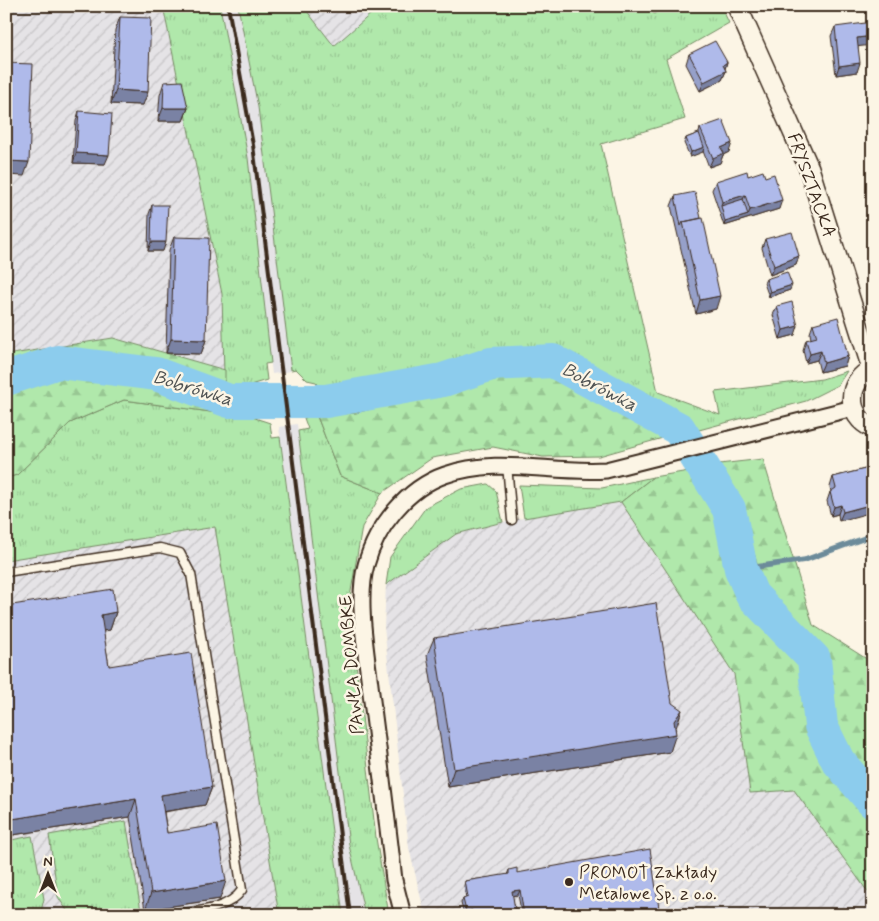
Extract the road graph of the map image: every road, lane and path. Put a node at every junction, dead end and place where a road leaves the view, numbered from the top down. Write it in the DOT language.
graph roads {
  1 [pos="737,6"];
  2 [pos="872,369"];
  3 [pos="853,408"];
  4 [pos="873,428"];
  5 [pos="507,465"];
  6 [pos="512,520"];
  7 [pos="6,572"];
  8 [pos="167,915"];
  9 [pos="402,915"];
  1 -- 2 [label="street, FRYSZTACKA"];
  2 -- 3 [label="street"];
  3 -- 4 [label="street"];
  3 -- 5 [label="street, PAWŁA DOMBKE"];
  5 -- 6 [label="lane"];
  5 -- 9 [label="street, PAWŁA DOMBKE"];
  7 -- 8 [label="lane"];
}
